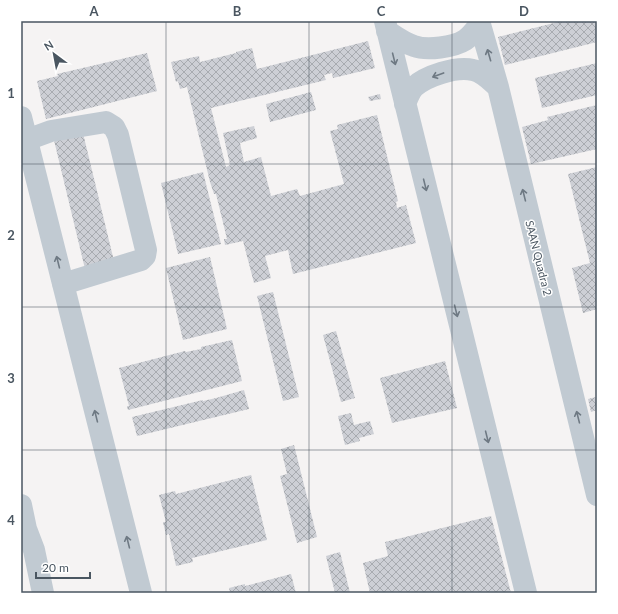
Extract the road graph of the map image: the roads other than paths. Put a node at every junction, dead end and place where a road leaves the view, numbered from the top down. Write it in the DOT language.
graph roads {
  1 [pos="480,22"];
  2 [pos="386,26"];
  3 [pos="498,87"];
  4 [pos="405,104"];
  5 [pos="21,117"];
  6 [pos="24,141"];
  7 [pos="29,177"];
  8 [pos="63,284"];
  9 [pos="591,448"];
  10 [pos="597,495"];
  11 [pos="21,505"];
  12 [pos="23,529"];
  13 [pos="43,593"];
  14 [pos="141,593"];
  15 [pos="526,593"];
  1 -- 2 [label="street"];
  3 -- 1 [label="street, SAAN Quadra 2, one-way"];
  2 -- 4 [label="street, one-way"];
  3 -- 4 [label="street, one-way"];
  9 -- 3 [label="street, SAAN Quadra 2, one-way"];
  4 -- 15 [label="street, one-way"];
  5 -- 6 [label="street"];
  6 -- 7 [label="street"];
  6 -- 8 [label="street"];
  8 -- 7 [label="street, one-way"];
  14 -- 8 [label="street, one-way"];
  9 -- 10 [label="street, SAAN Quadra 2"];
  11 -- 12 [label="street"];
  12 -- 13 [label="street"];
}
